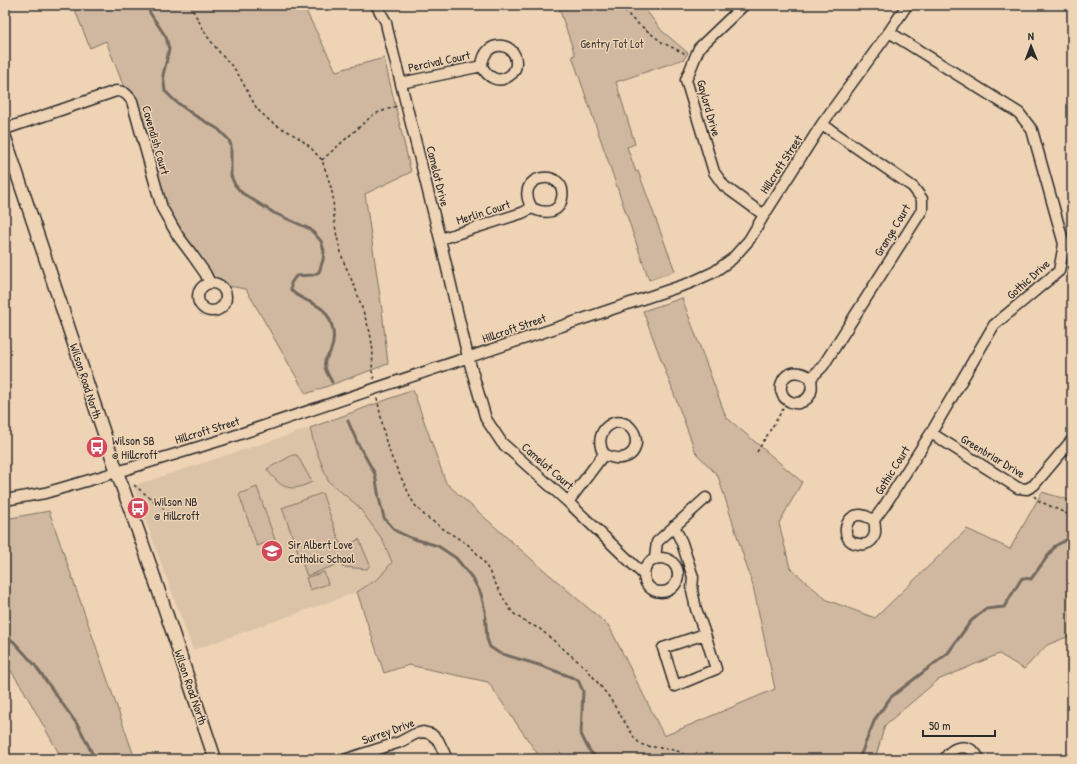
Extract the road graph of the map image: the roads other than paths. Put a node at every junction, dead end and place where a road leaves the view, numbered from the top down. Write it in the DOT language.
graph roads {
  1 [pos="376,5"];
  2 [pos="744,5"];
  3 [pos="907,5"];
  4 [pos="889,32"];
  5 [pos="482,66"];
  6 [pos="401,83"];
  7 [pos="822,124"];
  8 [pos="5,129"];
  9 [pos="5,138"];
  10 [pos="532,208"];
  11 [pos="764,215"];
  12 [pos="440,239"];
  13 [pos="210,283"];
  14 [pos="468,357"];
  15 [pos="811,378"];
  16 [pos="931,433"];
  17 [pos="1072,440"];
  18 [pos="604,454"];
  19 [pos="117,472"];
  20 [pos="706,498"];
  21 [pos="5,500"];
  22 [pos="568,502"];
  23 [pos="874,520"];
  24 [pos="674,526"];
  25 [pos="655,558"];
  26 [pos="643,574"];
  27 [pos="677,580"];
  28 [pos="692,590"];
  29 [pos="705,634"];
  30 [pos="215,759"];
  31 [pos="347,759"];
  32 [pos="447,759"];
  33 [pos="945,759"];
  34 [pos="979,759"];
  1 -- 6 [label="street, Camelot Drive"];
  2 -- 11 [label="street, Gaylord Drive"];
  3 -- 4 [label="street, Hillcroft Street"];
  4 -- 7 [label="street, Hillcroft Street"];
  4 -- 16 [label="street, Gothic Drive"];
  5 -- 6 [label="street, Percival Court"];
  6 -- 12 [label="street, Camelot Drive"];
  7 -- 11 [label="street, Hillcroft Street"];
  7 -- 15 [label="street, Grange Court"];
  8 -- 13 [label="street, Cavendish Court"];
  9 -- 19 [label="main road, Wilson Road North"];
  10 -- 12 [label="street, Merlin Court"];
  11 -- 14 [label="street, Hillcroft Street"];
  12 -- 14 [label="street, Camelot Drive"];
  14 -- 19 [label="street, Hillcroft Street"];
  14 -- 22 [label="street, Camelot Court"];
  15 -- 15 [label="street"];
  16 -- 17 [label="street, Greenbriar Drive"];
  16 -- 23 [label="street, Gothic Court"];
  18 -- 22 [label="street"];
  19 -- 21 [label="street, Hillcroft Street"];
  19 -- 30 [label="main road, Wilson Road North"];
  20 -- 24 [label="street"];
  22 -- 26 [label="street, Camelot Court"];
  24 -- 25 [label="street"];
  24 -- 28 [label="street"];
  25 -- 26 [label="street"];
  25 -- 27 [label="street"];
  26 -- 27 [label="street"];
  27 -- 28 [label="street"];
  28 -- 29 [label="street"];
  29 -- 29 [label="street"];
  31 -- 32 [label="street, Surrey Drive"];
  33 -- 34 [label="street"];
}
